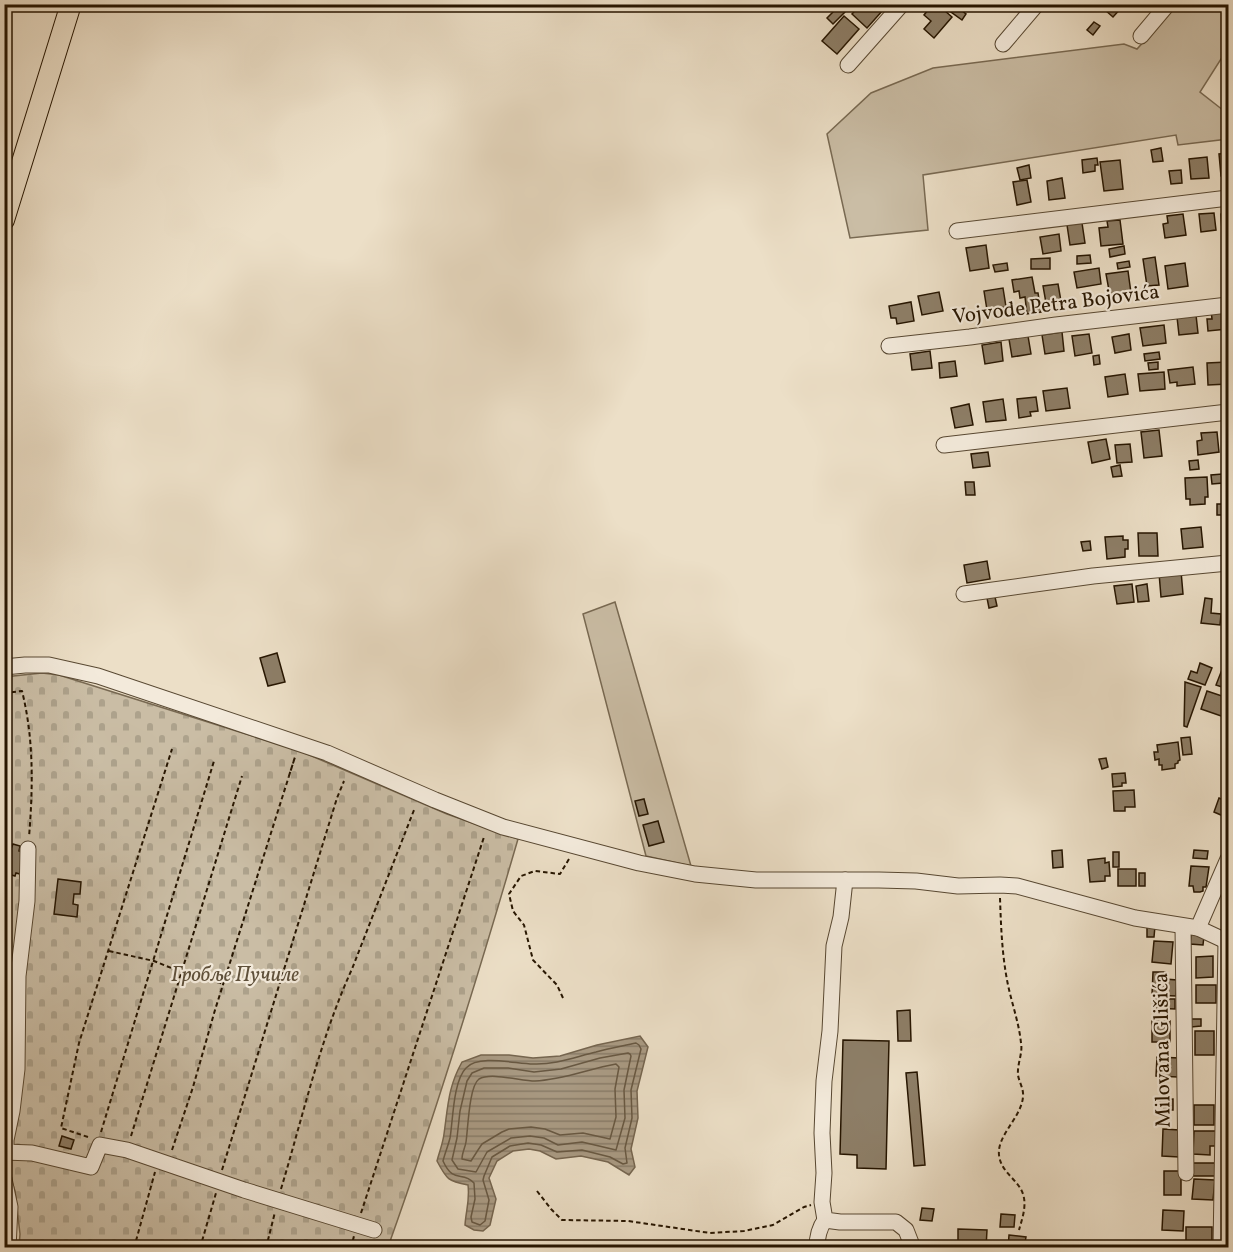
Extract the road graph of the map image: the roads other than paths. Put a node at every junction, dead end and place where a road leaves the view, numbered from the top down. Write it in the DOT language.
graph roads {
  1 [pos="71,4"];
  2 [pos="902,4"];
  3 [pos="1037,4"];
  4 [pos="1168,4"];
  5 [pos="1141,36"];
  6 [pos="1003,44"];
  7 [pos="848,65"];
  8 [pos="1228,198"];
  9 [pos="4,220"];
  10 [pos="957,231"];
  11 [pos="1228,305"];
  12 [pos="888,346"];
  13 [pos="1228,412"];
  14 [pos="944,445"];
  15 [pos="1228,563"];
  16 [pos="964,594"];
  17 [pos="4,667"];
  18 [pos="28,849"];
  19 [pos="1228,860"];
  20 [pos="845,880"];
  21 [pos="1182,927"];
  22 [pos="1198,928"];
  23 [pos="1228,941"];
  24 [pos="5,1152"];
  25 [pos="1186,1173"];
  26 [pos="5,1181"];
  27 [pos="825,1220"];
  28 [pos="374,1230"];
  29 [pos="8,1248"];
  30 [pos="817,1248"];
  31 [pos="912,1248"];
  32 [pos="1221,1248"];
  1 -- 9 [label="main road"];
  2 -- 7 [label="street"];
  3 -- 6 [label="street"];
  4 -- 5 [label="street"];
  8 -- 10 [label="street"];
  11 -- 12 [label="street, Vojvode Petra Bojovića"];
  13 -- 14 [label="street"];
  15 -- 16 [label="street"];
  17 -- 20 [label="street"];
  18 -- 24 [label="street"];
  19 -- 22 [label="street"];
  20 -- 21 [label="street"];
  20 -- 27 [label="street"];
  21 -- 22 [label="street"];
  21 -- 25 [label="street, Milovana Glišića"];
  22 -- 23 [label="street"];
  23 -- 32 [label="street"];
  24 -- 28 [label="street"];
  26 -- 29 [label="street"];
  27 -- 30 [label="street"];
  27 -- 31 [label="street"];
}
